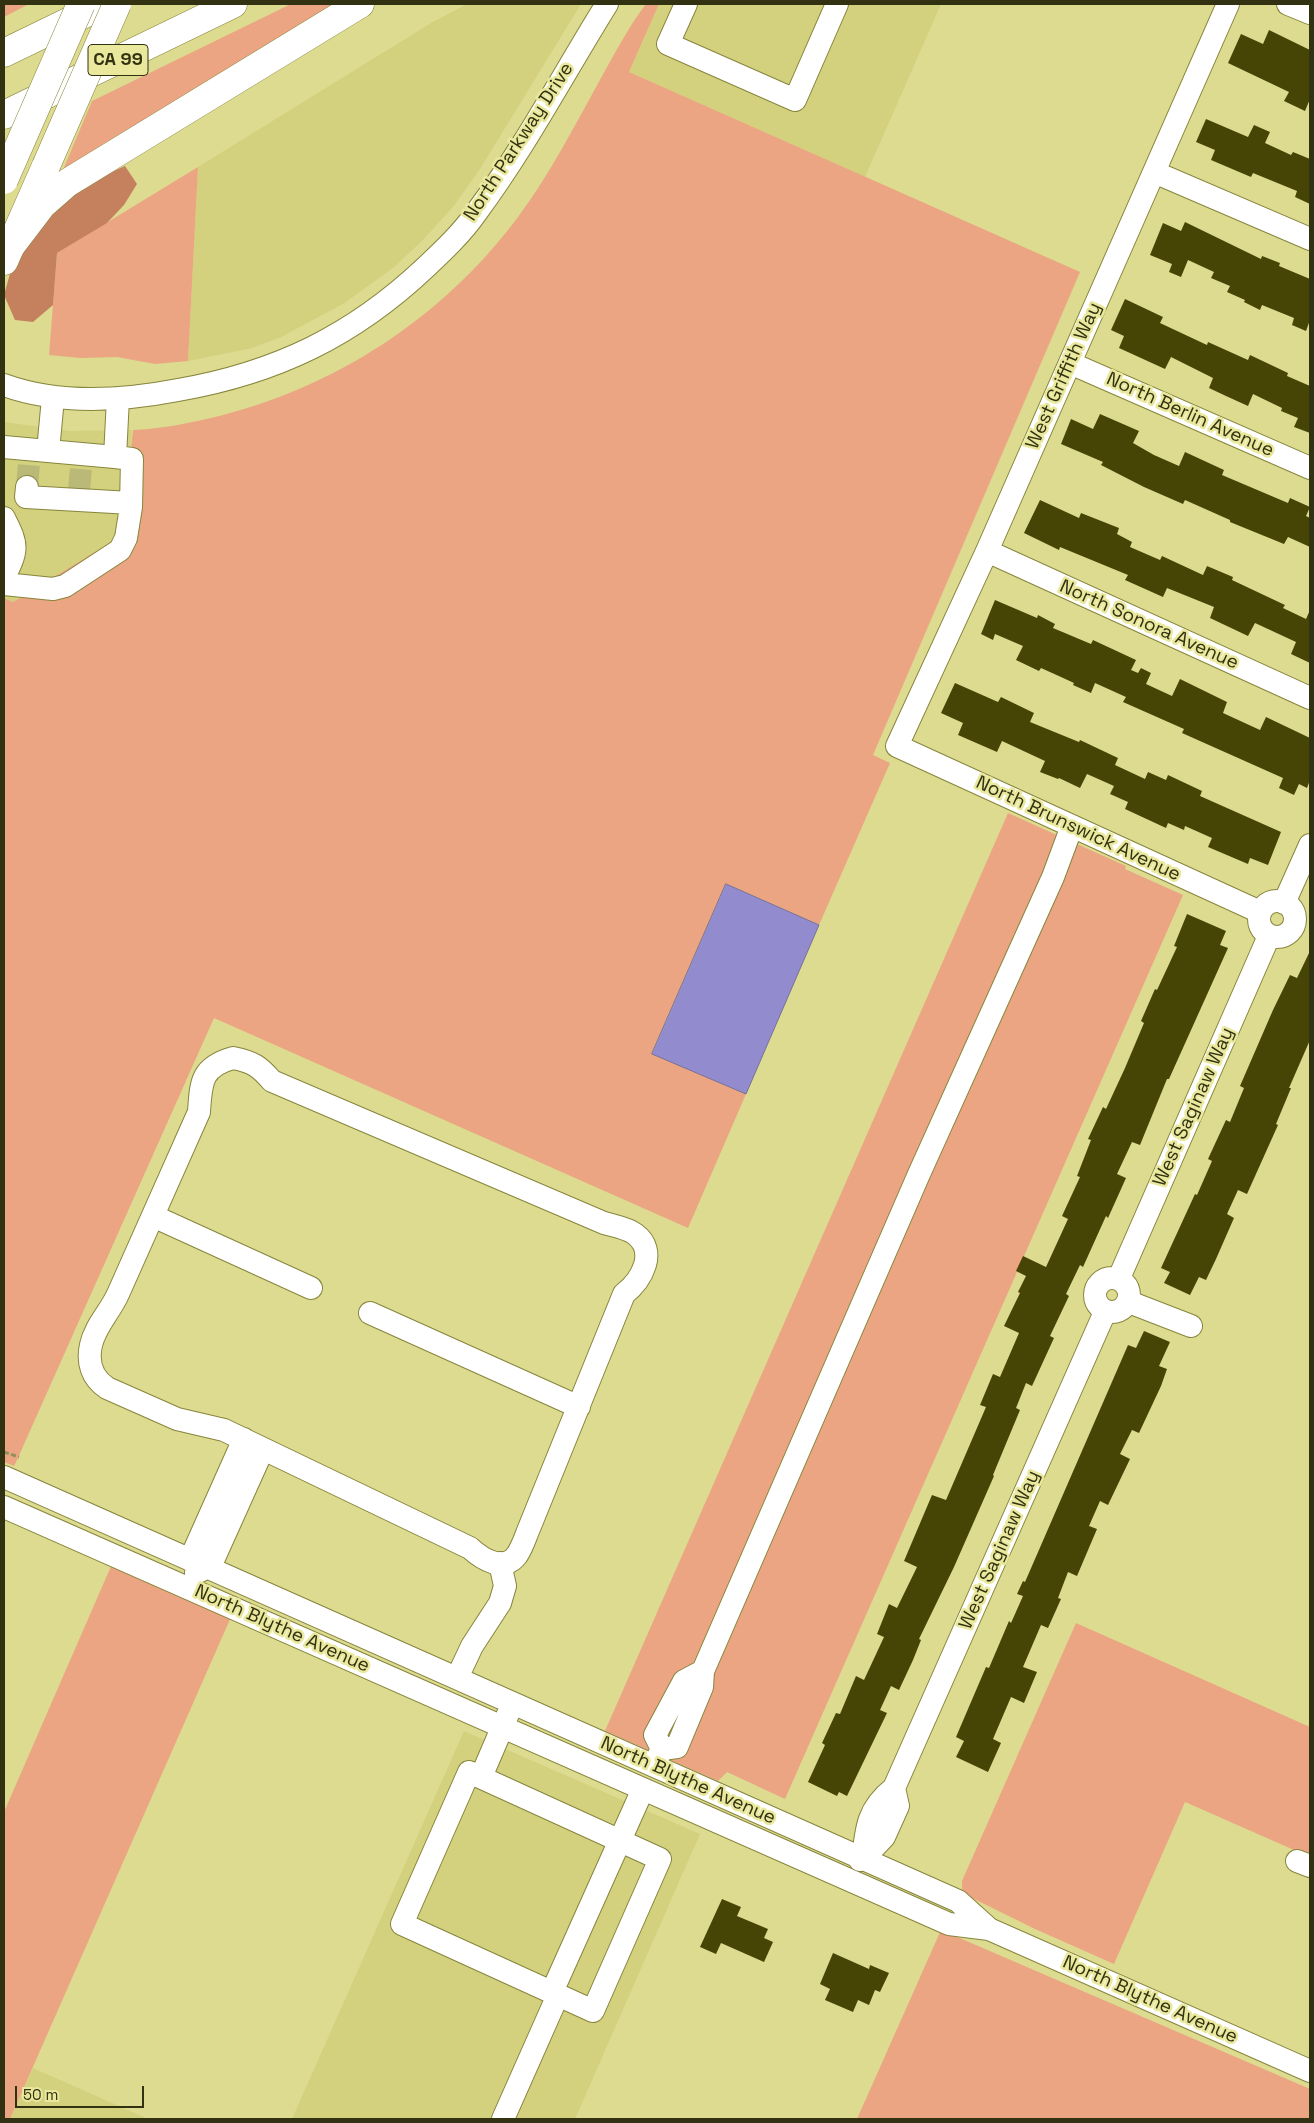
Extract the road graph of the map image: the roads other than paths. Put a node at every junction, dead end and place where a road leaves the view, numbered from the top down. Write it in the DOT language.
graph roads {
  1 [pos="64,4"];
  2 [pos="81,4"];
  3 [pos="105,4"];
  4 [pos="117,4"];
  5 [pos="233,4"];
  6 [pos="360,4"];
  7 [pos="607,4"];
  8 [pos="686,4"];
  9 [pos="837,4"];
  10 [pos="1228,4"];
  11 [pos="1288,4"];
  12 [pos="1310,13"];
  13 [pos="4,41"];
  14 [pos="4,53"];
  15 [pos="4,116"];
  16 [pos="1154,172"];
  17 [pos="4,180"];
  18 [pos="1310,240"];
  19 [pos="7,254"];
  20 [pos="1070,363"];
  21 [pos="4,385"];
  22 [pos="53,398"];
  23 [pos="118,398"];
  24 [pos="4,448"];
  25 [pos="36,454"];
  26 [pos="115,457"];
  27 [pos="1310,468"];
  28 [pos="27,487"];
  29 [pos="131,503"];
  30 [pos="4,518"];
  31 [pos="987,551"];
  32 [pos="4,578"];
  33 [pos="4,584"];
  34 [pos="1310,698"];
  35 [pos="897,746"];
  36 [pos="1072,826"];
  37 [pos="1310,845"];
  38 [pos="1284,902"];
  39 [pos="1260,912"];
  40 [pos="1302,930"];
  41 [pos="1269,936"];
  42 [pos="153,1216"];
  43 [pos="1119,1278"];
  44 [pos="311,1288"];
  45 [pos="1129,1302"];
  46 [pos="1105,1312"];
  47 [pos="370,1313"];
  48 [pos="1191,1326"];
  49 [pos="578,1406"];
  50 [pos="254,1444"];
  51 [pos="4,1477"];
  52 [pos="4,1507"];
  53 [pos="61,1532"];
  54 [pos="199,1563"];
  55 [pos="500,1563"];
  56 [pos="703,1671"];
  57 [pos="457,1678"];
  58 [pos="513,1704"];
  59 [pos="669,1706"];
  60 [pos="690,1715"];
  61 [pos="502,1727"];
  62 [pos="658,1757"];
  63 [pos="480,1777"];
  64 [pos="643,1789"];
  65 [pos="708,1817"];
  66 [pos="620,1840"];
  67 [pos="864,1859"];
  68 [pos="989,1929"];
  69 [pos="555,1994"];
  70 [pos="1310,2071"];
  71 [pos="503,2119"];
  1 -- 13 [label="main road"];
  2 -- 17 [label="main road, bridge"];
  3 -- 14 [label="main road"];
  4 -- 19 [label="main road, bridge"];
  5 -- 15 [label="main road, CA 99"];
  6 -- 19 [label="main road"];
  7 -- 23 [label="street, North Parkway Drive"];
  8 -- 9 [label="street"];
  10 -- 16 [label="street, West Griffith Way"];
  11 -- 12 [label="street"];
  16 -- 18 [label="street"];
  16 -- 20 [label="street, West Griffith Way"];
  20 -- 27 [label="street, North Berlin Avenue"];
  20 -- 31 [label="street, West Griffith Way"];
  21 -- 22 [label="street, North Parkway Drive"];
  22 -- 23 [label="street, North Parkway Drive"];
  22 -- 25 [label="street"];
  23 -- 26 [label="street"];
  24 -- 25 [label="street"];
  25 -- 26 [label="street"];
  26 -- 29 [label="street"];
  28 -- 29 [label="street"];
  29 -- 33 [label="street"];
  30 -- 32 [label="street"];
  31 -- 34 [label="street, North Sonora Avenue"];
  31 -- 35 [label="street, West Griffith Way"];
  35 -- 36 [label="street, North Brunswick Avenue"];
  36 -- 39 [label="street, North Brunswick Avenue"];
  36 -- 56 [label="street"];
  37 -- 38 [label="street"];
  38 -- 39 [label="street"];
  38 -- 40 [label="street"];
  39 -- 41 [label="street"];
  40 -- 41 [label="street"];
  41 -- 43 [label="street, West Saginaw Way"];
  42 -- 44 [label="street"];
  42 -- 49 [label="street"];
  42 -- 50 [label="street"];
  43 -- 45 [label="street"];
  43 -- 46 [label="street"];
  45 -- 46 [label="street"];
  45 -- 48 [label="street"];
  46 -- 67 [label="street, West Saginaw Way"];
  47 -- 49 [label="street"];
  49 -- 55 [label="street"];
  50 -- 54 [label="street"];
  50 -- 55 [label="street"];
  51 -- 54 [label="street, North Blythe Avenue"];
  52 -- 53 [label="street, North Blythe Avenue"];
  53 -- 54 [label="street, North Blythe Avenue"];
  53 -- 61 [label="street, North Blythe Avenue"];
  54 -- 57 [label="street, North Blythe Avenue"];
  55 -- 57 [label="street"];
  56 -- 59 [label="street"];
  56 -- 60 [label="street"];
  57 -- 58 [label="street, North Blythe Avenue"];
  58 -- 61 [label="street"];
  58 -- 62 [label="street, North Blythe Avenue"];
  59 -- 60 [label="street"];
  59 -- 62 [label="street"];
  60 -- 62 [label="street"];
  61 -- 63 [label="street"];
  61 -- 64 [label="street, North Blythe Avenue"];
  62 -- 67 [label="street, North Blythe Avenue"];
  63 -- 66 [label="street"];
  63 -- 69 [label="street"];
  64 -- 65 [label="street, North Blythe Avenue"];
  64 -- 66 [label="street"];
  65 -- 67 [label="street, North Blythe Avenue"];
  65 -- 68 [label="street, North Blythe Avenue"];
  66 -- 69 [label="street"];
  66 -- 69 [label="street"];
  67 -- 68 [label="street, North Blythe Avenue"];
  68 -- 70 [label="street, North Blythe Avenue"];
  69 -- 71 [label="street"];
}
